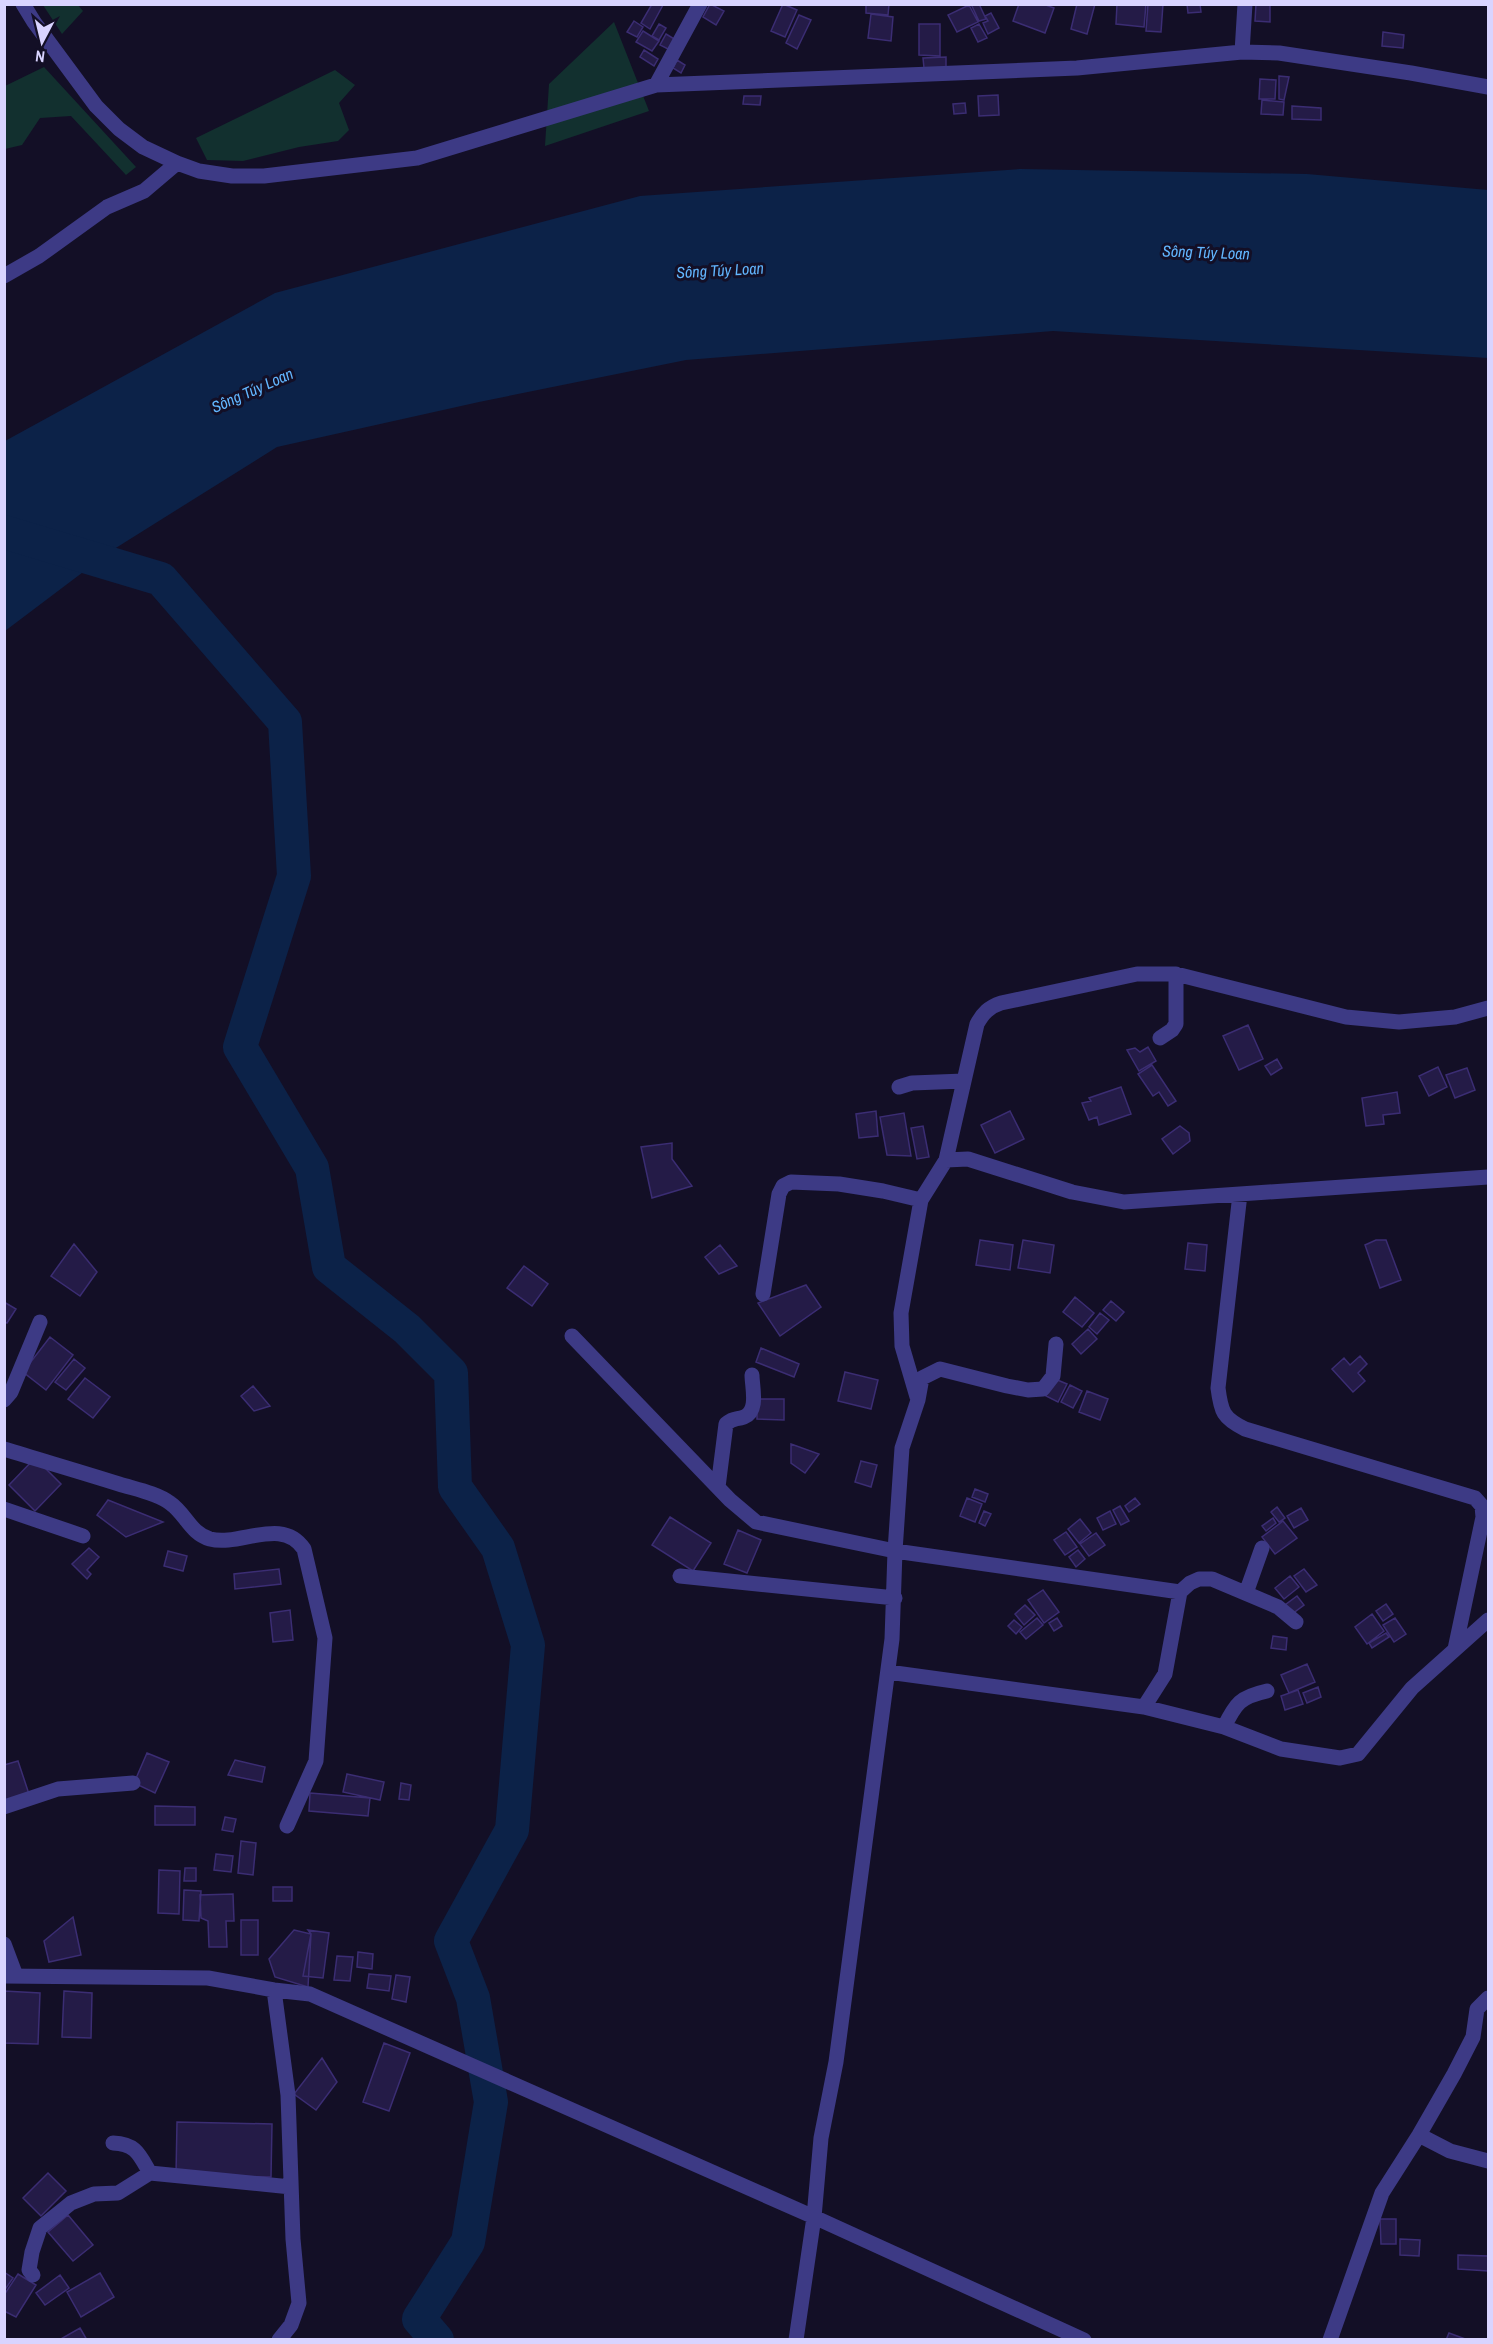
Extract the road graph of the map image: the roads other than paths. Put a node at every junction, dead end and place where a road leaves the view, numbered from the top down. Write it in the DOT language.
graph roads {
  1 [pos="23,4"];
  2 [pos="700,4"];
  3 [pos="1245,4"];
  4 [pos="1242,52"];
  5 [pos="656,86"];
  6 [pos="1488,87"];
  7 [pos="177,162"];
  8 [pos="4,276"];
  9 [pos="1176,974"];
  10 [pos="1488,1008"];
  11 [pos="1160,1038"];
  12 [pos="964,1081"];
  13 [pos="899,1087"];
  14 [pos="946,1160"];
  15 [pos="1488,1177"];
  16 [pos="1240,1194"];
  17 [pos="921,1200"];
  18 [pos="763,1294"];
  19 [pos="40,1322"];
  20 [pos="572,1336"];
  21 [pos="1056,1344"];
  22 [pos="752,1375"];
  23 [pos="4,1400"];
  24 [pos="918,1400"];
  25 [pos="4,1449"];
  26 [pos="718,1487"];
  27 [pos="4,1509"];
  28 [pos="84,1536"];
  29 [pos="1262,1548"];
  30 [pos="895,1551"];
  31 [pos="680,1576"];
  32 [pos="1180,1592"];
  33 [pos="1246,1593"];
  34 [pos="895,1598"];
  35 [pos="1488,1620"];
  36 [pos="1296,1622"];
  37 [pos="1455,1649"];
  38 [pos="888,1672"];
  39 [pos="1267,1691"];
  40 [pos="1144,1707"];
  41 [pos="1224,1727"];
  42 [pos="133,1783"];
  43 [pos="4,1807"];
  44 [pos="287,1826"];
  45 [pos="4,1944"];
  46 [pos="10,1976"];
  47 [pos="274,1990"];
  48 [pos="1488,1998"];
  49 [pos="1419,2135"];
  50 [pos="113,2143"];
  51 [pos="1488,2161"];
  52 [pos="150,2173"];
  53 [pos="291,2187"];
  54 [pos="814,2217"];
  55 [pos="33,2275"];
  56 [pos="279,2340"];
  57 [pos="796,2340"];
  58 [pos="1084,2340"];
  59 [pos="1330,2340"];
  1 -- 7 [label="street"];
  2 -- 5 [label="street"];
  3 -- 4 [label="street"];
  4 -- 5 [label="street"];
  4 -- 6 [label="street"];
  5 -- 7 [label="street"];
  7 -- 8 [label="street"];
  9 -- 10 [label="street"];
  9 -- 11 [label="street"];
  9 -- 12 [label="street"];
  12 -- 13 [label="street"];
  12 -- 14 [label="street"];
  14 -- 16 [label="street"];
  14 -- 17 [label="street"];
  15 -- 16 [label="street"];
  16 -- 37 [label="street"];
  17 -- 18 [label="street"];
  17 -- 24 [label="street"];
  19 -- 23 [label="street"];
  20 -- 26 [label="street"];
  21 -- 24 [label="street"];
  22 -- 26 [label="street"];
  24 -- 30 [label="street"];
  25 -- 44 [label="street"];
  26 -- 30 [label="street"];
  27 -- 28 [label="street"];
  29 -- 33 [label="street"];
  30 -- 32 [label="street"];
  30 -- 34 [label="street"];
  31 -- 34 [label="street"];
  32 -- 33 [label="street"];
  32 -- 40 [label="street"];
  33 -- 36 [label="street"];
  34 -- 38 [label="street"];
  35 -- 37 [label="street"];
  37 -- 41 [label="street"];
  38 -- 40 [label="street"];
  38 -- 54 [label="street"];
  39 -- 41 [label="street"];
  40 -- 41 [label="street"];
  42 -- 43 [label="street"];
  45 -- 46 [label="street"];
  46 -- 47 [label="street"];
  47 -- 53 [label="street"];
  47 -- 54 [label="street"];
  48 -- 49 [label="street"];
  49 -- 51 [label="street"];
  49 -- 59 [label="street"];
  50 -- 52 [label="street"];
  52 -- 53 [label="street"];
  52 -- 55 [label="street"];
  53 -- 56 [label="street"];
  54 -- 57 [label="street"];
  54 -- 58 [label="street"];
}
